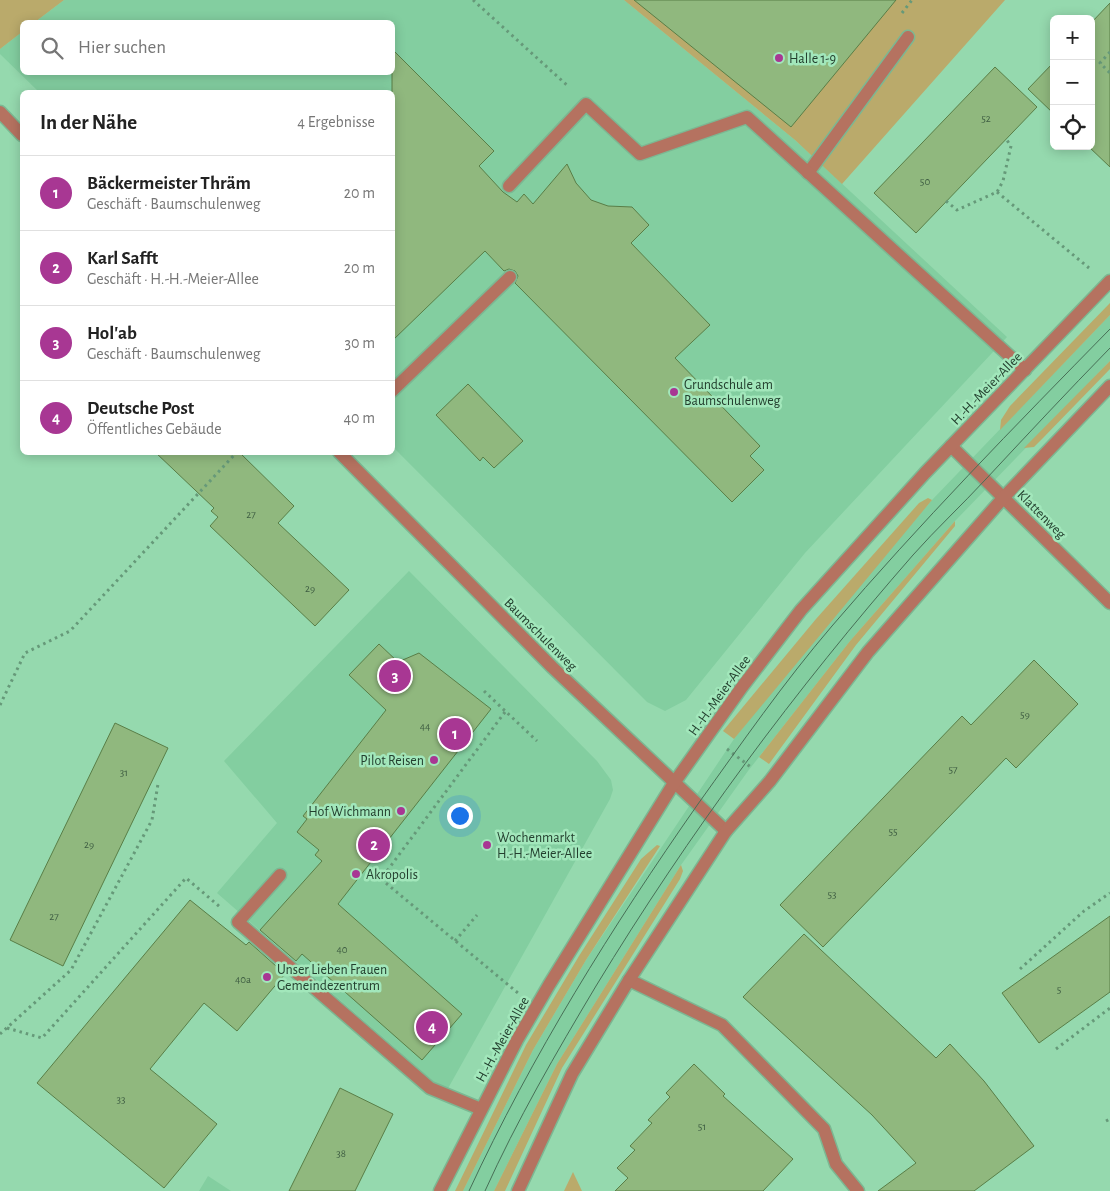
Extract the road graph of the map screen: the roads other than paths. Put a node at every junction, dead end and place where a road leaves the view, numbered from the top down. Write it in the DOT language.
graph roads {
  1 [pos="908,37"];
  2 [pos="0,112"];
  3 [pos="20,133"];
  4 [pos="808,173"];
  5 [pos="509,186"];
  6 [pos="510,278"];
  7 [pos="1109,282"];
  8 [pos="1024,370"];
  9 [pos="1110,386"];
  10 [pos="395,389"];
  11 [pos="951,446"];
  12 [pos="342,455"];
  13 [pos="1004,497"];
  14 [pos="1110,603"];
  15 [pos="674,783"];
  16 [pos="726,831"];
  17 [pos="280,874"];
  18 [pos="629,980"];
  19 [pos="481,1109"];
  20 [pos="440,1191"];
  21 [pos="518,1191"];
  22 [pos="858,1191"];
  1 -- 4 [label="street"];
  2 -- 3 [label="street"];
  4 -- 5 [label="street"];
  4 -- 8 [label="street"];
  6 -- 10 [label="street"];
  7 -- 8 [label="street, H.-H.-Meier-Allee"];
  8 -- 11 [label="street, H.-H.-Meier-Allee"];
  9 -- 13 [label="street"];
  11 -- 13 [label="street, Klattenweg"];
  11 -- 15 [label="street, H.-H.-Meier-Allee"];
  12 -- 15 [label="street, Baumschulenweg"];
  13 -- 14 [label="street, Klattenweg"];
  13 -- 16 [label="street"];
  15 -- 16 [label="street, Baumschulenweg"];
  15 -- 19 [label="street, H.-H.-Meier-Allee"];
  16 -- 18 [label="street"];
  17 -- 19 [label="street"];
  18 -- 21 [label="street"];
  18 -- 22 [label="street"];
  19 -- 20 [label="street, H.-H.-Meier-Allee"];
}
